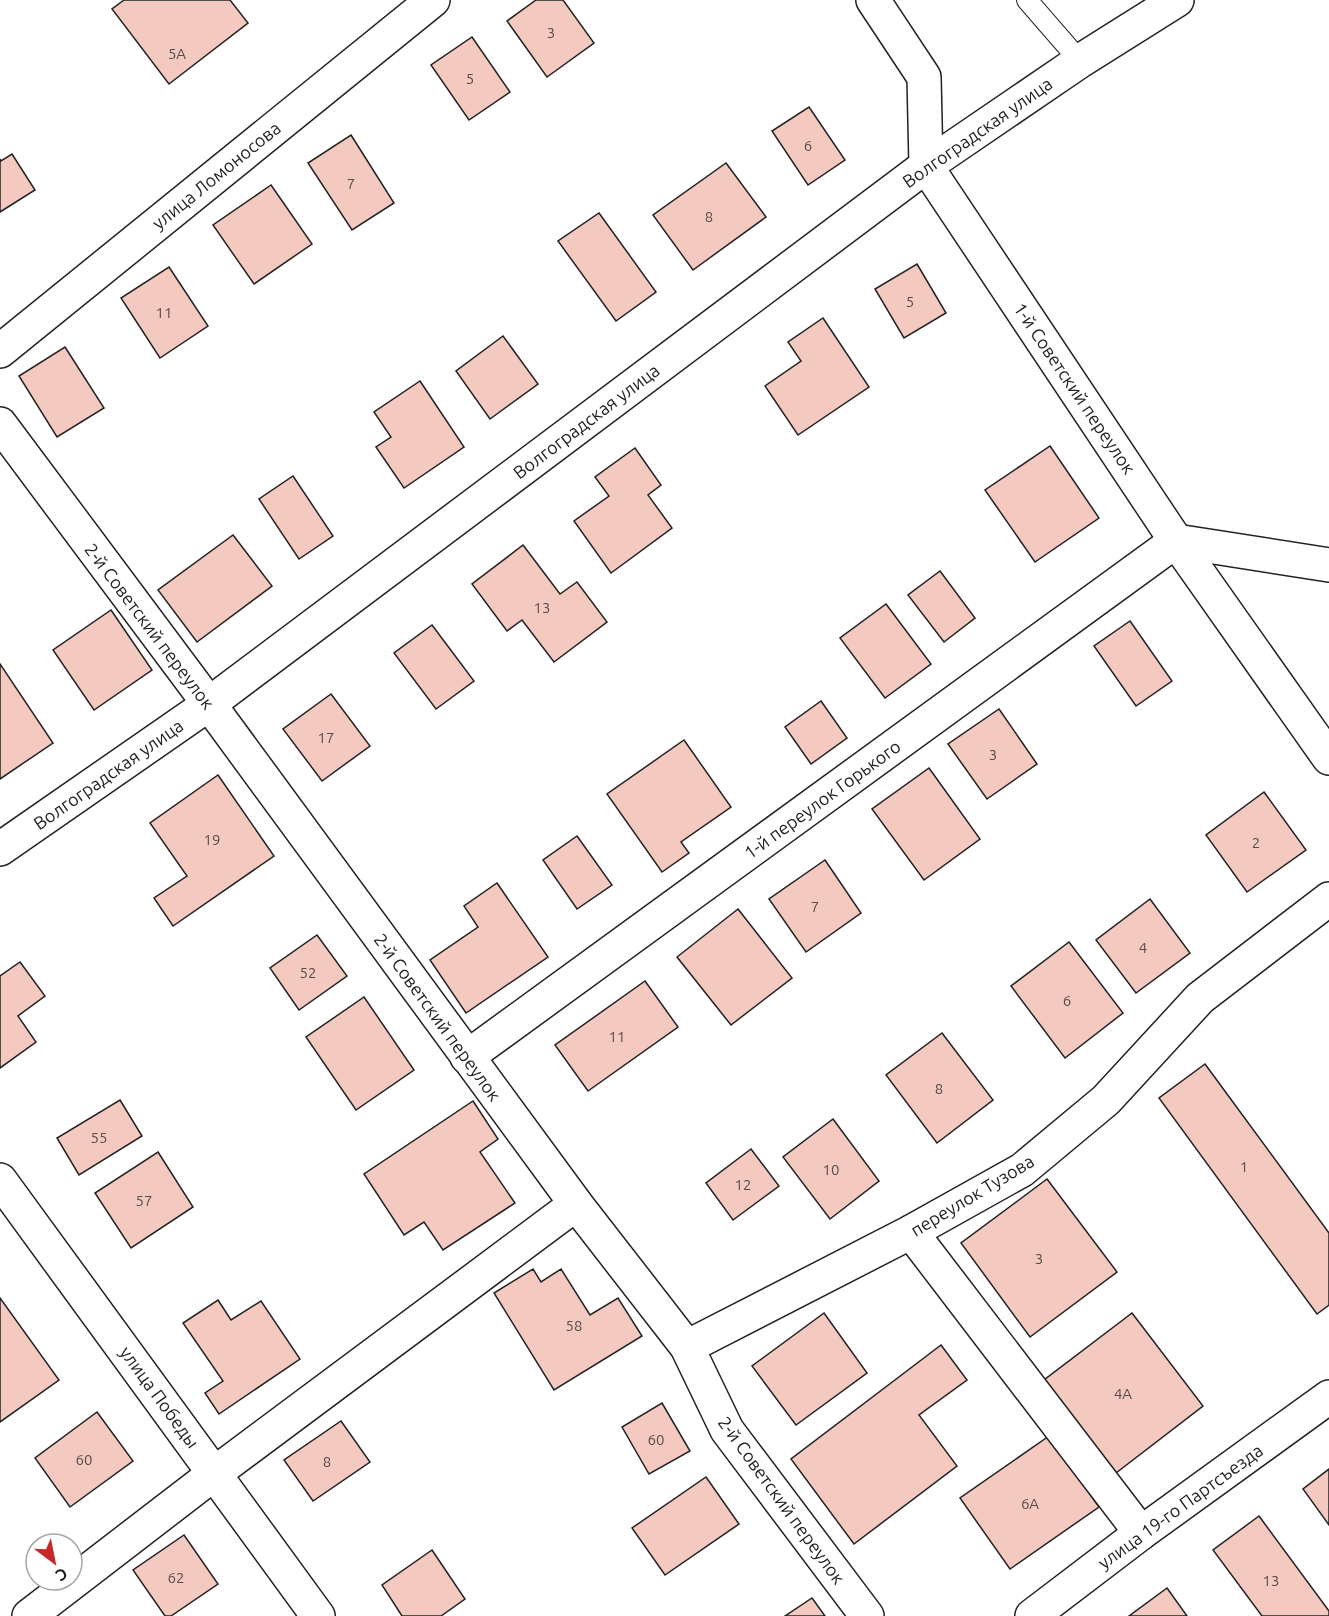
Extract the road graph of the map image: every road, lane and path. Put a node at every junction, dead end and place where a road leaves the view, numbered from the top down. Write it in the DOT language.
graph roads {
  1 [pos="433,0"];
  2 [pos="873,0"];
  3 [pos="1027,0"];
  4 [pos="1177,0"];
  5 [pos="1080,61"];
  6 [pos="926,166"];
  7 [pos="0,351"];
  8 [pos="0,424"];
  9 [pos="1176,541"];
  10 [pos="1329,565"];
  11 [pos="209,704"];
  12 [pos="1329,758"];
  13 [pos="0,849"];
  14 [pos="1329,899"];
  15 [pos="467,1057"];
  16 [pos="0,1180"];
  17 [pos="576,1204"];
  18 [pos="911,1232"];
  19 [pos="687,1347"];
  20 [pos="1329,1397"];
  21 [pos="215,1473"];
  22 [pos="1141,1533"];
  23 [pos="28,1616"];
  24 [pos="318,1616"];
  25 [pos="867,1616"];
  26 [pos="1032,1616"];
  1 -- 7 [label="street, улица Ломоносова"];
  2 -- 6 [label="street"];
  3 -- 5 [label="lane"];
  4 -- 5 [label="street, Волгоградская улица"];
  5 -- 6 [label="street, Волгоградская улица"];
  6 -- 9 [label="street, 1-й Советский переулок"];
  6 -- 11 [label="street, Волгоградская улица"];
  8 -- 11 [label="street, 2-й Советский переулок"];
  9 -- 10 [label="street"];
  9 -- 12 [label="street, 1-й Советский переулок"];
  9 -- 15 [label="street, 1-й переулок Горького"];
  11 -- 13 [label="street, Волгоградская улица"];
  11 -- 15 [label="street, 2-й Советский переулок"];
  14 -- 18 [label="street, переулок Тузова"];
  15 -- 17 [label="street, 2-й Советский переулок"];
  16 -- 21 [label="street, улица Победы"];
  17 -- 19 [label="street, 2-й Советский переулок"];
  17 -- 21 [label="street"];
  18 -- 19 [label="street, переулок Тузова"];
  18 -- 22 [label="street"];
  19 -- 25 [label="street, 2-й Советский переулок"];
  20 -- 22 [label="street, улица 19-го Партсъезда"];
  21 -- 23 [label="street"];
  21 -- 24 [label="street, улица Победы"];
  22 -- 26 [label="street, улица 19-го Партсъезда"];
}
